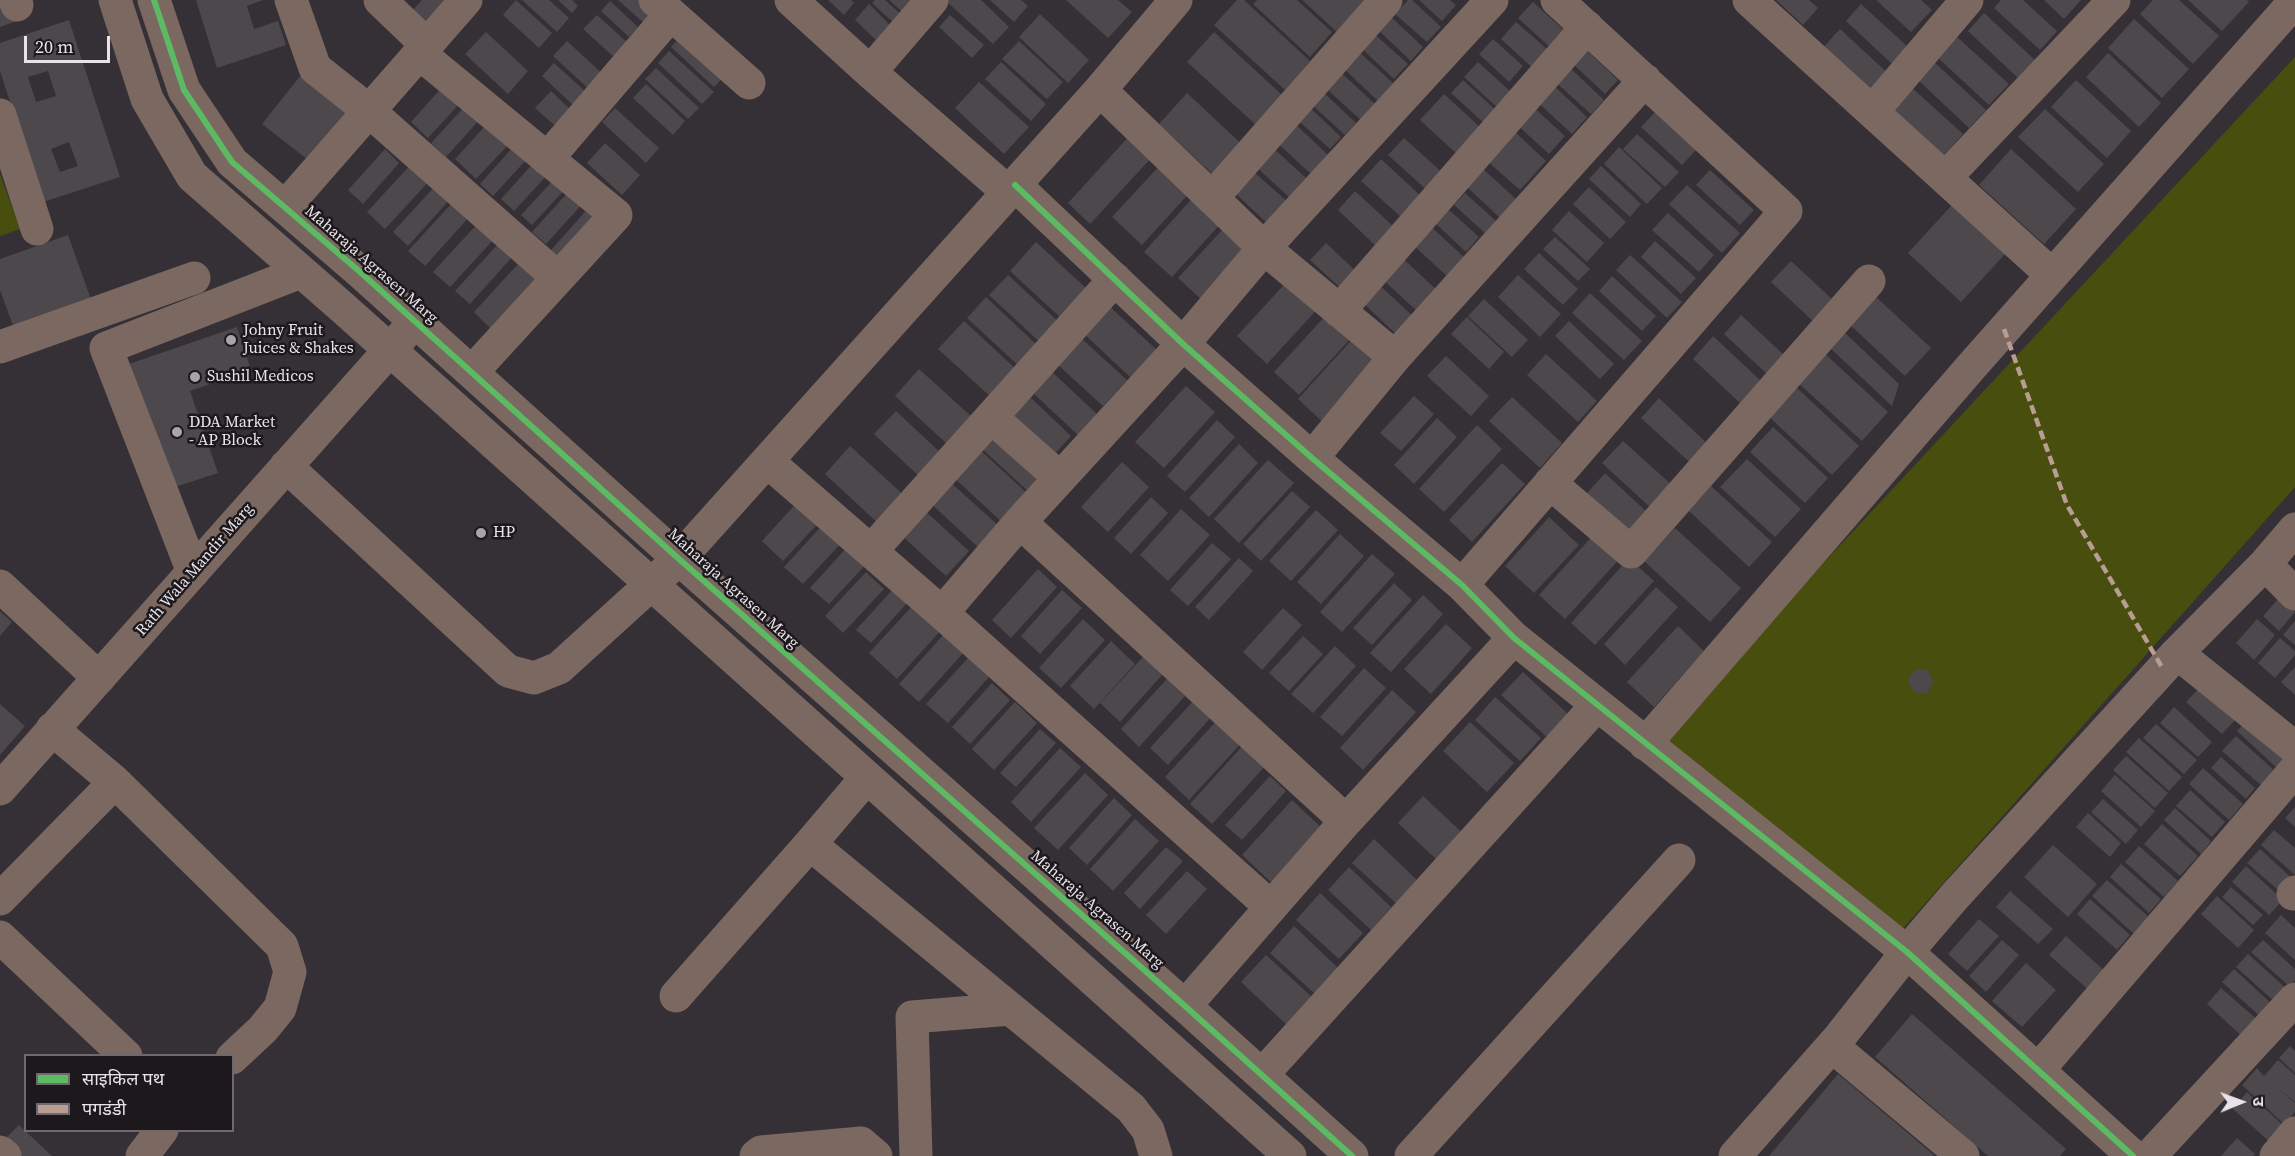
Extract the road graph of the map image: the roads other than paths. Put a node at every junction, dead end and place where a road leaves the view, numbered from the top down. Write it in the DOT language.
graph roads {
  1 [pos="115,0"];
  2 [pos="154,0"];
  3 [pos="291,0"];
  4 [pos="380,0"];
  5 [pos="466,0"];
  6 [pos="791,0"];
  7 [pos="932,0"];
  8 [pos="1176,0"];
  9 [pos="1386,0"];
  10 [pos="1492,0"];
  11 [pos="1557,0"];
  12 [pos="1749,0"];
  13 [pos="1967,0"];
  14 [pos="2114,0"];
  15 [pos="2295,1"];
  16 [pos="663,7"];
  17 [pos="1587,27"];
  18 [pos="423,49"];
  19 [pos="870,72"];
  20 [pos="1645,80"];
  21 [pos="748,83"];
  22 [pos="1100,90"];
  23 [pos="369,111"];
  24 [pos="1872,112"];
  25 [pos="0,115"];
  26 [pos="547,159"];
  27 [pos="1945,178"];
  28 [pos="1011,188"];
  29 [pos="1212,198"];
  30 [pos="285,207"];
  31 [pos="37,229"];
  32 [pos="1264,248"];
  33 [pos="301,272"];
  34 [pos="2052,275"];
  35 [pos="194,278"];
  36 [pos="558,278"];
  37 [pos="1115,279"];
  38 [pos="1869,281"];
  39 [pos="1339,311"];
  40 [pos="415,321"];
  41 [pos="1183,344"];
  42 [pos="0,348"];
  43 [pos="389,350"];
  44 [pos="1395,357"];
  45 [pos="472,372"];
  46 [pos="991,417"];
  47 [pos="1312,458"];
  48 [pos="767,461"];
  49 [pos="286,466"];
  50 [pos="1060,478"];
  51 [pos="1550,483"];
  52 [pos="1020,522"];
  53 [pos="2295,529"];
  54 [pos="871,551"];
  55 [pos="679,559"];
  56 [pos="2265,564"];
  57 [pos="194,572"];
  58 [pos="652,585"];
  59 [pos="1462,585"];
  60 [pos="0,586"];
  61 [pos="2295,594"];
  62 [pos="942,613"];
  63 [pos="1514,638"];
  64 [pos="2177,653"];
  65 [pos="99,678"];
  66 [pos="1597,705"];
  67 [pos="52,729"];
  68 [pos="1645,744"];
  69 [pos="2295,748"];
  70 [pos="2295,771"];
  71 [pos="867,777"];
  72 [pos="115,782"];
  73 [pos="0,789"];
  74 [pos="1346,821"];
  75 [pos="810,844"];
  76 [pos="1679,860"];
  77 [pos="0,899"];
  78 [pos="1271,907"];
  79 [pos="0,937"];
  80 [pos="1907,952"];
  81 [pos="676,996"];
  82 [pos="2295,999"];
  83 [pos="1185,1006"];
  84 [pos="1011,1009"];
  85 [pos="1832,1046"];
  86 [pos="124,1054"];
  87 [pos="234,1056"];
  88 [pos="2038,1069"];
  89 [pos="1262,1075"];
  90 [pos="1318,1125"];
  91 [pos="161,1132"];
  92 [pos="2295,1133"];
  93 [pos="0,1152"];
  94 [pos="1345,1154"];
  95 [pos="5,1156"];
  96 [pos="142,1156"];
  97 [pos="756,1156"];
  98 [pos="876,1156"];
  99 [pos="916,1156"];
  100 [pos="1156,1156"];
  101 [pos="1290,1156"];
  102 [pos="1412,1156"];
  103 [pos="1735,1156"];
  104 [pos="1963,1156"];
  105 [pos="2133,1156"];
  106 [pos="2150,1156"];
  107 [pos="2276,1156"];
  1 -- 33 [label="street"];
  2 -- 30 [label="street, Maharaja Agrasen Marg"];
  3 -- 23 [label="street"];
  4 -- 18 [label="street"];
  5 -- 18 [label="street"];
  6 -- 19 [label="street"];
  7 -- 19 [label="street"];
  8 -- 22 [label="street"];
  9 -- 29 [label="street"];
  10 -- 32 [label="street"];
  11 -- 17 [label="street"];
  12 -- 24 [label="street"];
  13 -- 24 [label="street"];
  14 -- 27 [label="street"];
  15 -- 34 [label="street"];
  16 -- 21 [label="street"];
  16 -- 26 [label="street"];
  17 -- 20 [label="street"];
  17 -- 39 [label="street"];
  18 -- 23 [label="street"];
  18 -- 26 [label="street"];
  19 -- 28 [label="street"];
  20 -- 44 [label="street"];
  20 -- 51 [label="street"];
  22 -- 28 [label="street"];
  22 -- 29 [label="street"];
  23 -- 30 [label="street"];
  23 -- 36 [label="street"];
  24 -- 27 [label="street"];
  25 -- 31 [label="street"];
  26 -- 36 [label="street"];
  27 -- 34 [label="street"];
  28 -- 37 [label="street"];
  28 -- 48 [label="street"];
  29 -- 32 [label="street"];
  30 -- 40 [label="street, Maharaja Agrasen Marg"];
  32 -- 39 [label="street"];
  32 -- 41 [label="street"];
  33 -- 43 [label="street"];
  33 -- 57 [label="street"];
  34 -- 68 [label="street"];
  35 -- 42 [label="street"];
  36 -- 45 [label="street"];
  37 -- 41 [label="street"];
  37 -- 46 [label="street"];
  38 -- 51 [label="street"];
  39 -- 44 [label="street"];
  40 -- 43 [label="street, Rath Wala Mandir Marg"];
  40 -- 45 [label="street, Maharaja Agrasen Marg"];
  41 -- 47 [label="street"];
  41 -- 50 [label="street"];
  43 -- 49 [label="street, Rath Wala Mandir Marg"];
  43 -- 58 [label="street"];
  44 -- 47 [label="street"];
  45 -- 55 [label="street, Maharaja Agrasen Marg"];
  46 -- 50 [label="street"];
  46 -- 54 [label="street"];
  47 -- 59 [label="street"];
  48 -- 54 [label="street"];
  48 -- 55 [label="street"];
  49 -- 57 [label="street, Rath Wala Mandir Marg"];
  49 -- 58 [label="street"];
  50 -- 52 [label="street"];
  51 -- 59 [label="street"];
  52 -- 62 [label="street"];
  52 -- 74 [label="street"];
  53 -- 56 [label="street"];
  54 -- 62 [label="street"];
  55 -- 58 [label="street"];
  55 -- 83 [label="street, Maharaja Agrasen Marg"];
  56 -- 61 [label="street"];
  56 -- 64 [label="street"];
  57 -- 65 [label="street, Rath Wala Mandir Marg"];
  58 -- 71 [label="street"];
  59 -- 63 [label="street"];
  60 -- 65 [label="street"];
  62 -- 78 [label="street"];
  63 -- 66 [label="street"];
  63 -- 74 [label="street"];
  64 -- 69 [label="street"];
  64 -- 80 [label="street"];
  65 -- 67 [label="street, Rath Wala Mandir Marg"];
  66 -- 68 [label="street"];
  66 -- 89 [label="street"];
  67 -- 72 [label="street"];
  67 -- 73 [label="street, Rath Wala Mandir Marg"];
  68 -- 80 [label="street"];
  70 -- 88 [label="street"];
  71 -- 75 [label="street"];
  71 -- 101 [label="street"];
  72 -- 77 [label="street"];
  72 -- 87 [label="street"];
  74 -- 78 [label="street"];
  75 -- 81 [label="street"];
  75 -- 84 [label="street"];
  76 -- 102 [label="street"];
  78 -- 83 [label="street"];
  79 -- 86 [label="street"];
  80 -- 85 [label="street"];
  80 -- 88 [label="street"];
  82 -- 106 [label="street"];
  83 -- 89 [label="street, Maharaja Agrasen Marg"];
  84 -- 99 [label="street"];
  84 -- 100 [label="street"];
  85 -- 103 [label="street"];
  85 -- 104 [label="street"];
  88 -- 105 [label="street"];
  89 -- 90 [label="street, Maharaja Agrasen Marg"];
  90 -- 94 [label="street, Maharaja Agrasen Marg"];
  90 -- 101 [label="street"];
  91 -- 96 [label="street"];
  92 -- 107 [label="street"];
  93 -- 95 [label="street"];
  97 -- 98 [label="street"];
}
